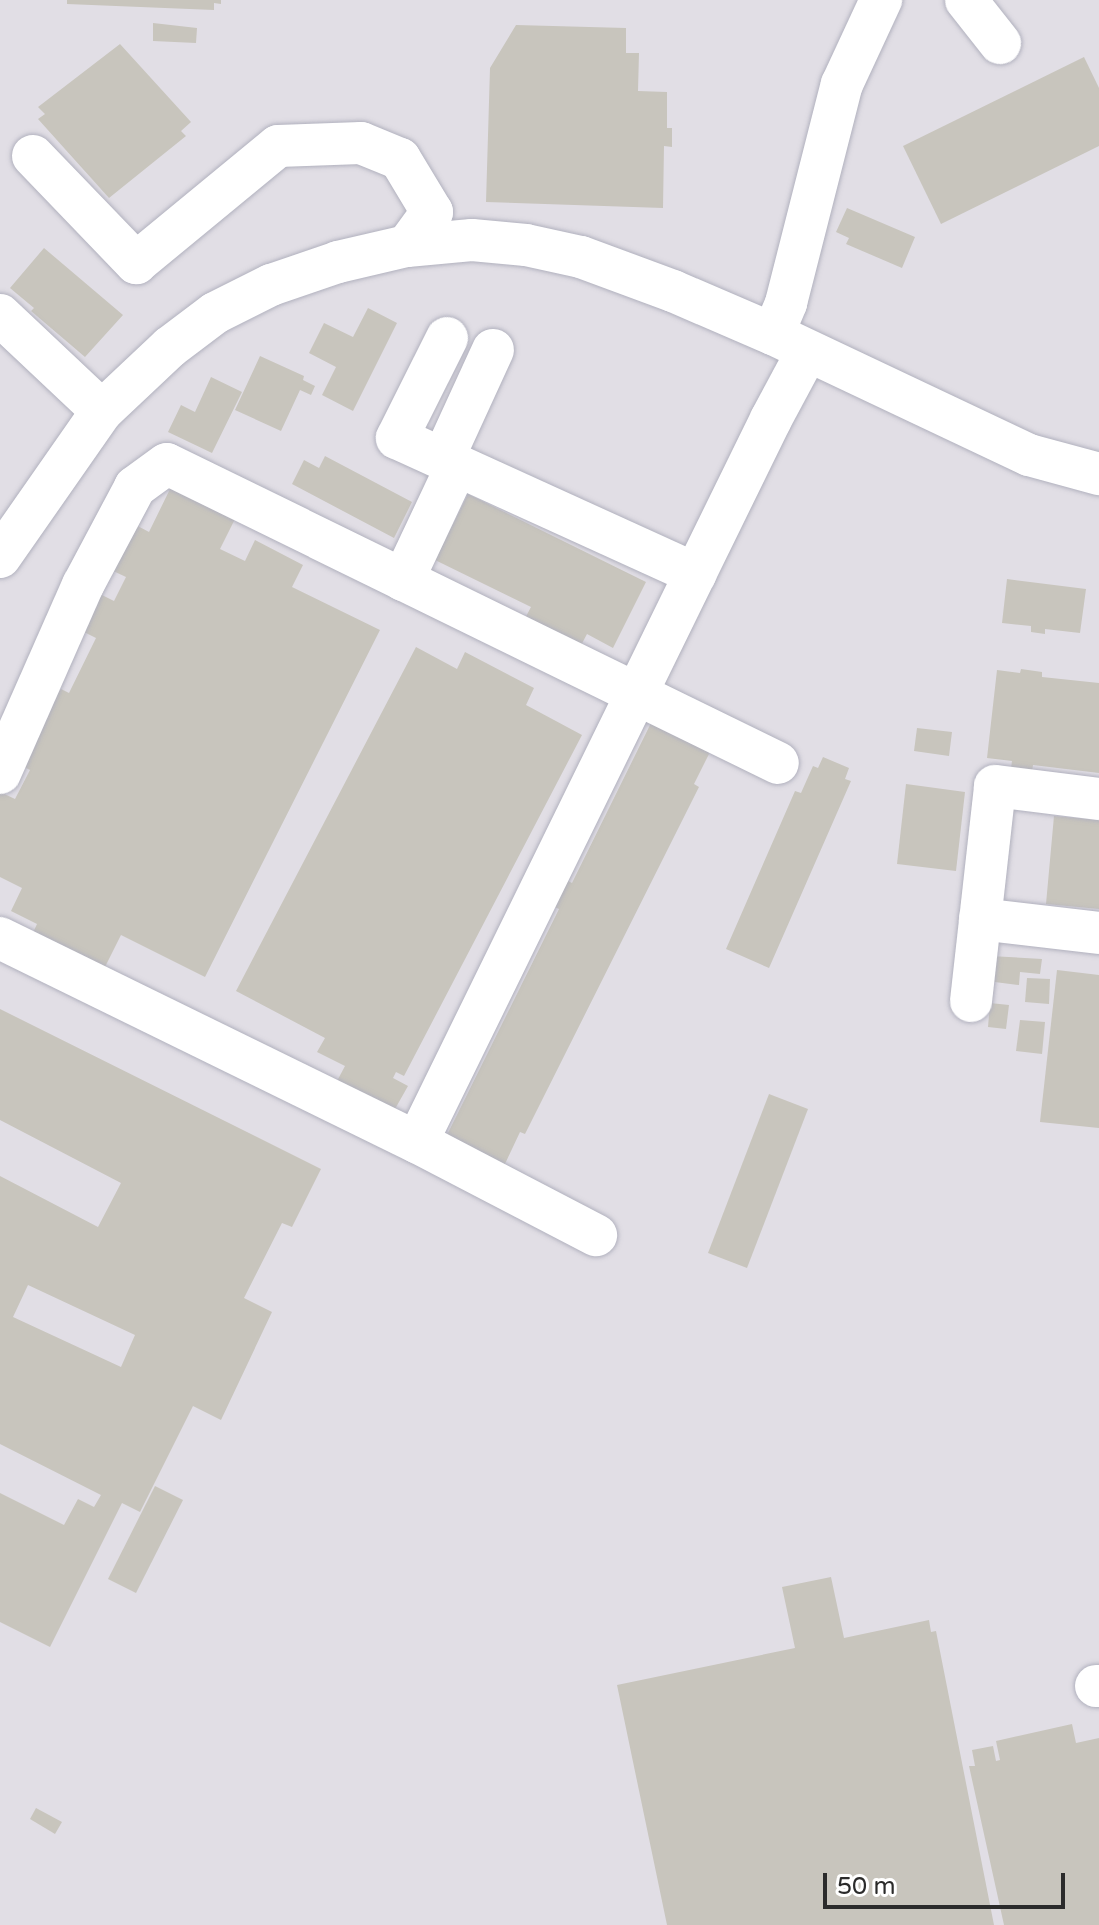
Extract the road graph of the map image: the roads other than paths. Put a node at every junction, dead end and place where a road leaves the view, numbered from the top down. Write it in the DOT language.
graph roads {
  1 [pos="881,0"];
  2 [pos="966,0"];
  3 [pos="1000,43"];
  4 [pos="33,156"];
  5 [pos="407,246"];
  6 [pos="0,315"];
  7 [pos="447,338"];
  8 [pos="790,343"];
  9 [pos="493,350"];
  10 [pos="102,411"];
  11 [pos="450,462"];
  12 [pos="1099,474"];
  13 [pos="0,557"];
  14 [pos="695,574"];
  15 [pos="403,580"];
  16 [pos="637,694"];
  17 [pos="778,763"];
  18 [pos="0,773"];
  19 [pos="1099,799"];
  20 [pos="980,919"];
  21 [pos="1099,933"];
  22 [pos="0,938"];
  23 [pos="971,1001"];
  24 [pos="417,1142"];
  25 [pos="596,1235"];
  1 -- 8 [label="street"];
  2 -- 3 [label="street"];
  4 -- 5 [label="street"];
  5 -- 8 [label="street"];
  5 -- 10 [label="street"];
  6 -- 10 [label="street"];
  7 -- 11 [label="street"];
  8 -- 12 [label="street"];
  8 -- 14 [label="street"];
  9 -- 11 [label="street"];
  10 -- 13 [label="street"];
  11 -- 14 [label="street"];
  11 -- 15 [label="street"];
  14 -- 16 [label="street"];
  15 -- 16 [label="street"];
  15 -- 18 [label="street"];
  16 -- 17 [label="street"];
  16 -- 24 [label="street"];
  19 -- 20 [label="street"];
  20 -- 21 [label="street"];
  20 -- 23 [label="street"];
  22 -- 24 [label="street"];
  24 -- 25 [label="street"];
}
